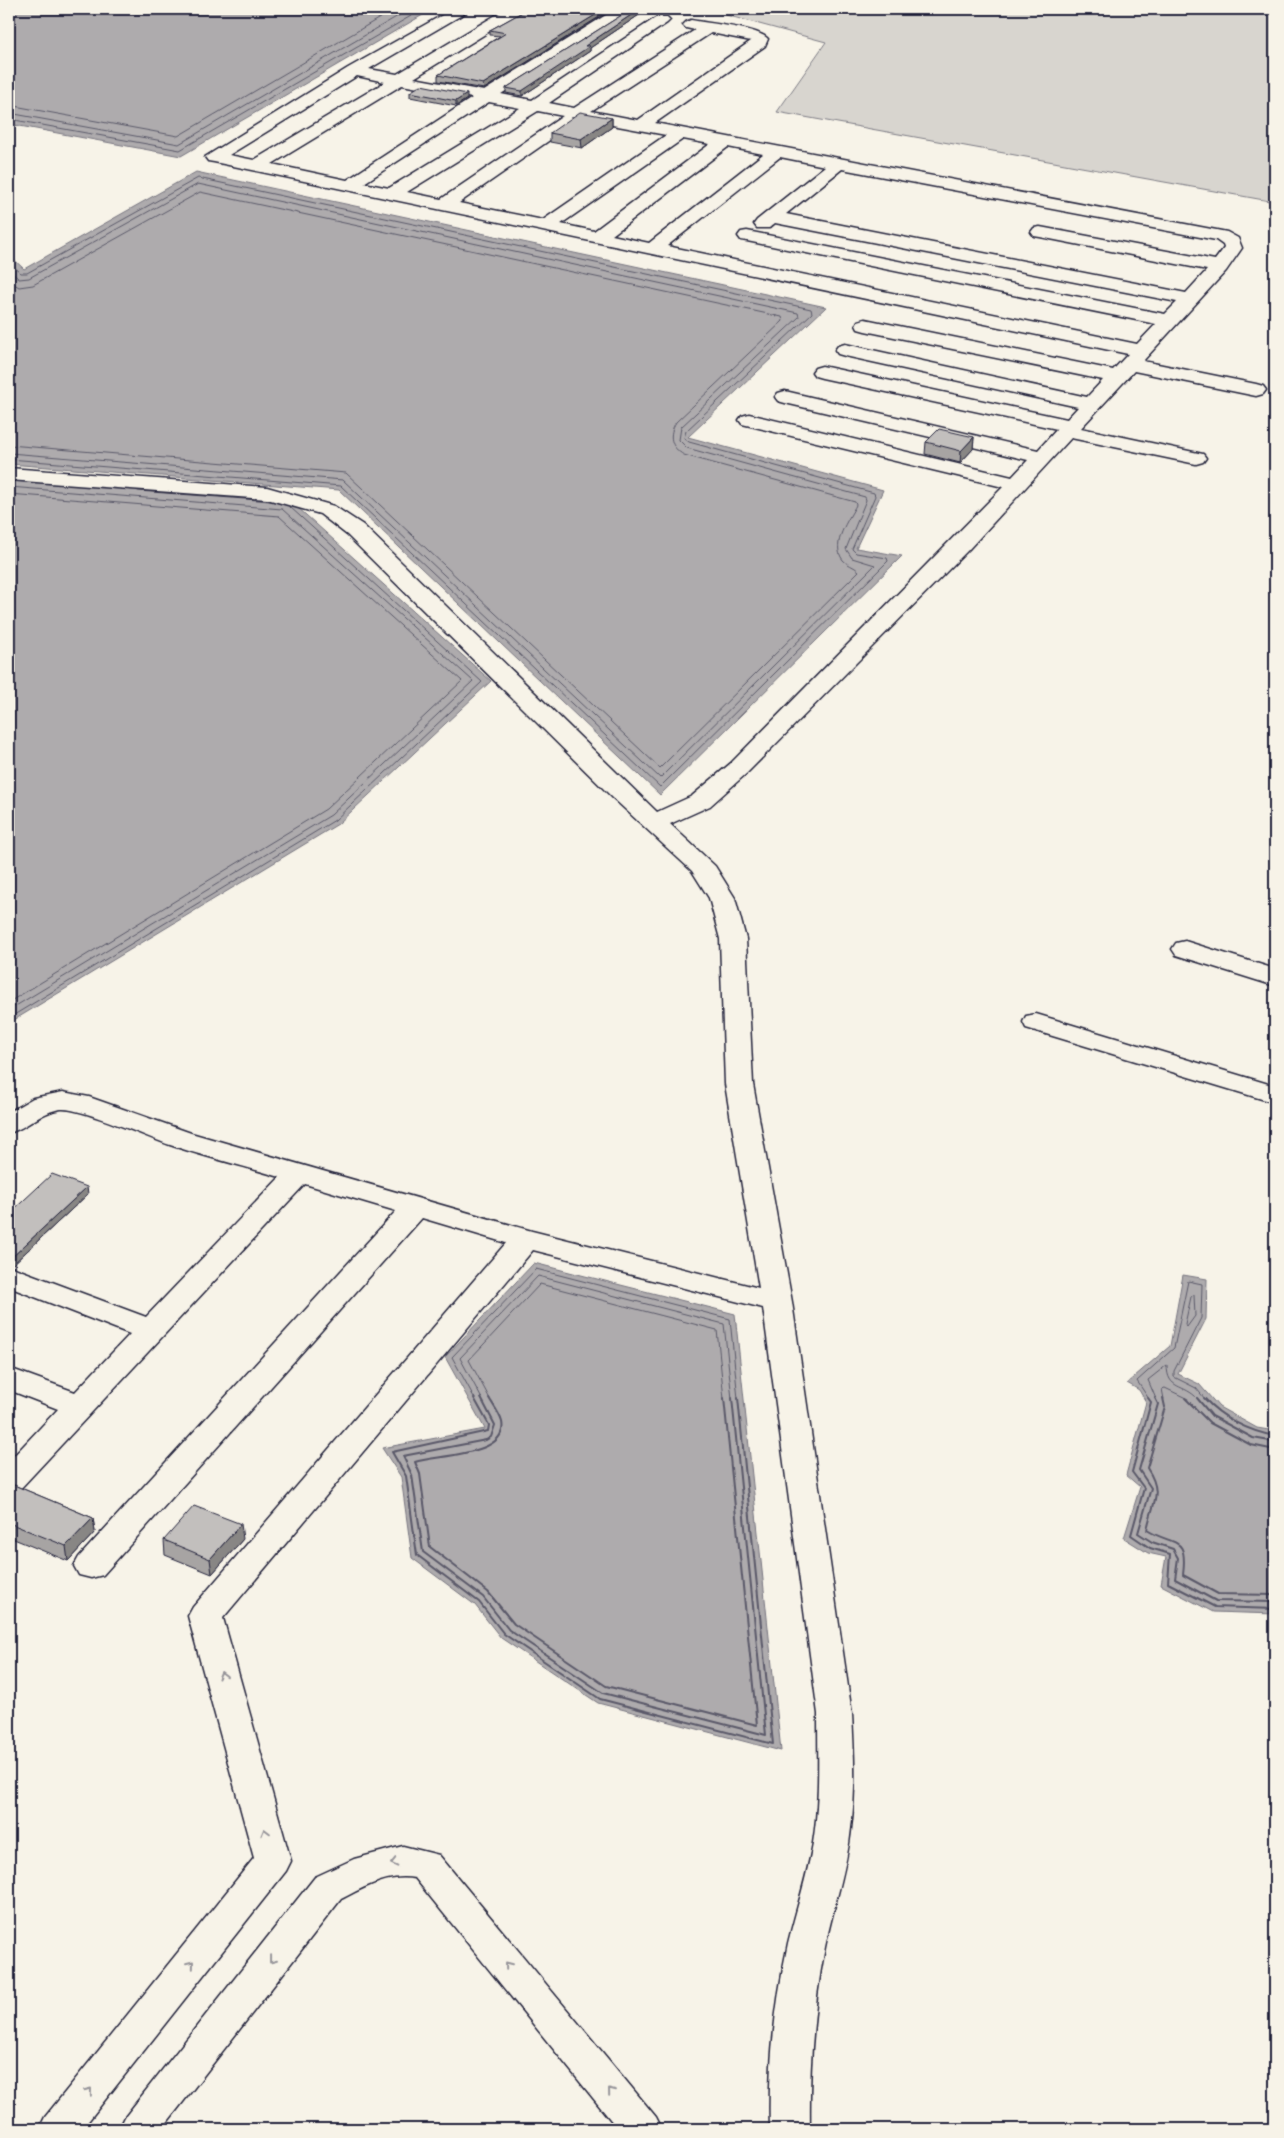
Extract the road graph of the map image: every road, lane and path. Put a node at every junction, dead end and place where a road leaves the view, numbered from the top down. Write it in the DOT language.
graph roads {
  1 [pos="464,9"];
  2 [pos="516,9"];
  3 [pos="599,9"];
  4 [pos="619,13"];
  5 [pos="655,15"];
  6 [pos="709,28"];
  7 [pos="354,71"];
  8 [pos="400,80"];
  9 [pos="485,96"];
  10 [pos="534,106"];
  11 [pos="576,114"];
  12 [pos="642,125"];
  13 [pos="680,132"];
  14 [pos="725,142"];
  15 [pos="776,152"];
  16 [pos="838,164"];
  17 [pos="257,166"];
  18 [pos="350,185"];
  19 [pos="392,194"];
  20 [pos="444,205"];
  21 [pos="772,217"];
  22 [pos="545,227"];
  23 [pos="1040,232"];
  24 [pos="747,236"];
  25 [pos="596,238"];
  26 [pos="652,250"];
  27 [pos="715,262"];
  28 [pos="1220,267"];
  29 [pos="1190,299"];
  30 [pos="1170,321"];
  31 [pos="865,325"];
  32 [pos="845,350"];
  33 [pos="1129,364"];
  34 [pos="822,372"];
  35 [pos="1256,390"];
  36 [pos="785,396"];
  37 [pos="1092,404"];
  38 [pos="749,420"];
  39 [pos="1069,429"];
  40 [pos="1043,457"];
  41 [pos="1196,458"];
  42 [pos="9,474"];
  43 [pos="1016,484"];
  44 [pos="654,822"];
  45 [pos="1185,949"];
  46 [pos="1275,978"];
  47 [pos="1036,1022"];
  48 [pos="1275,1095"];
  49 [pos="9,1124"];
  50 [pos="300,1173"];
  51 [pos="416,1207"];
  52 [pos="526,1239"];
  53 [pos="9,1276"];
  54 [pos="777,1302"];
  55 [pos="152,1331"];
  56 [pos="9,1378"];
  57 [pos="80,1406"];
  58 [pos="12,1473"];
  59 [pos="91,1566"];
  60 [pos="59,2129"];
  61 [pos="139,2129"];
  62 [pos="642,2129"];
  63 [pos="790,2129"];
  1 -- 7 [label="street"];
  2 -- 8 [label="street"];
  3 -- 4 [label="street"];
  4 -- 5 [label="street"];
  4 -- 9 [label="street"];
  5 -- 6 [label="street"];
  5 -- 10 [label="street"];
  6 -- 11 [label="street"];
  6 -- 12 [label="street"];
  7 -- 8 [label="street"];
  7 -- 17 [label="street"];
  8 -- 9 [label="street"];
  8 -- 17 [label="street"];
  9 -- 10 [label="street"];
  9 -- 18 [label="street"];
  10 -- 11 [label="street"];
  10 -- 19 [label="street"];
  11 -- 12 [label="street"];
  11 -- 20 [label="street"];
  12 -- 13 [label="street"];
  13 -- 14 [label="street"];
  13 -- 22 [label="street"];
  14 -- 15 [label="street"];
  14 -- 25 [label="street"];
  15 -- 16 [label="street"];
  15 -- 26 [label="street"];
  16 -- 21 [label="street"];
  16 -- 28 [label="street"];
  17 -- 18 [label="street"];
  18 -- 19 [label="street"];
  19 -- 20 [label="street"];
  20 -- 22 [label="street"];
  21 -- 24 [label="street"];
  21 -- 29 [label="street"];
  22 -- 25 [label="street"];
  23 -- 28 [label="street"];
  24 -- 27 [label="street"];
  24 -- 30 [label="street"];
  25 -- 26 [label="street"];
  26 -- 27 [label="street"];
  27 -- 33 [label="street"];
  28 -- 29 [label="street"];
  29 -- 30 [label="street"];
  30 -- 33 [label="street"];
  31 -- 33 [label="street"];
  32 -- 37 [label="street"];
  33 -- 35 [label="street"];
  33 -- 37 [label="street"];
  34 -- 39 [label="street"];
  36 -- 40 [label="street"];
  37 -- 39 [label="street"];
  38 -- 43 [label="street"];
  39 -- 40 [label="street"];
  39 -- 41 [label="street"];
  40 -- 43 [label="street"];
  42 -- 44 [label="street"];
  43 -- 44 [label="street"];
  44 -- 54 [label="street"];
  45 -- 46 [label="street"];
  47 -- 48 [label="street"];
  49 -- 50 [label="street"];
  50 -- 51 [label="street"];
  50 -- 55 [label="street"];
  51 -- 52 [label="street"];
  51 -- 59 [label="street"];
  52 -- 54 [label="street"];
  60 -- 52 [label="street, one-way"];
  53 -- 55 [label="street"];
  54 -- 63 [label="street"];
  55 -- 57 [label="street"];
  56 -- 57 [label="street"];
  57 -- 58 [label="street"];
  62 -- 61 [label="street, one-way"];
}
